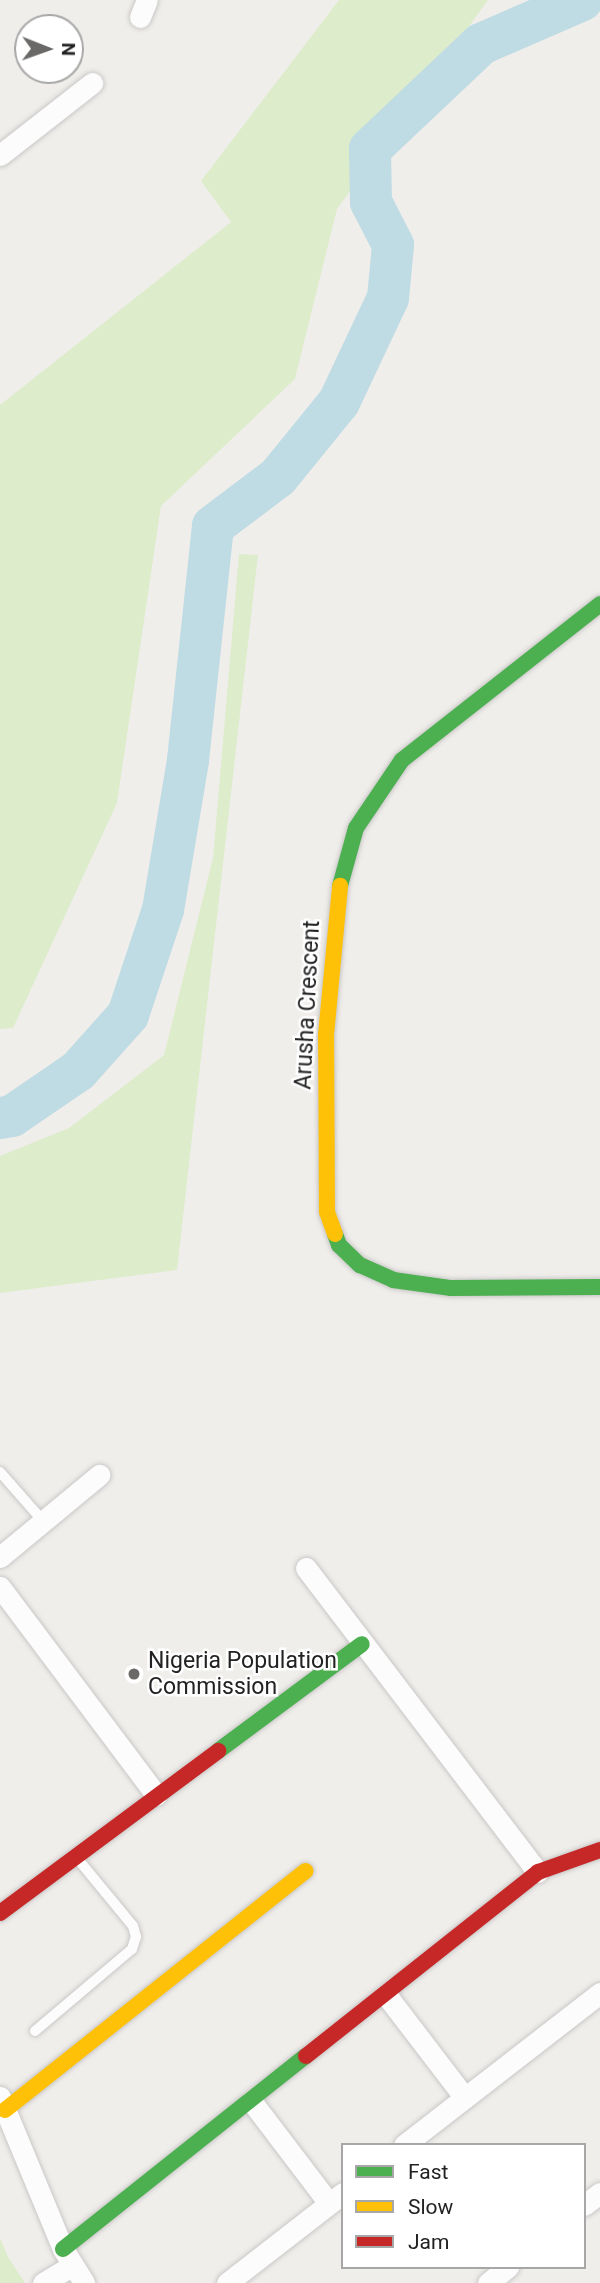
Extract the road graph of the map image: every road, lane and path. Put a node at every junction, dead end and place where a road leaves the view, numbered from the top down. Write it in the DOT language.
graph roads {
  1 [pos="92,83"];
  2 [pos="0,155"];
  3 [pos="600,604"];
  4 [pos="600,1287"];
  5 [pos="0,1472"];
  6 [pos="99,1475"];
  7 [pos="43,1521"];
  8 [pos="0,1557"];
  9 [pos="306,1568"];
  10 [pos="0,1587"];
  11 [pos="362,1644"];
  12 [pos="156,1795"];
  13 [pos="600,1850"];
  14 [pos="75,1856"];
  15 [pos="305,1871"];
  16 [pos="538,1872"];
  17 [pos="0,1913"];
  18 [pos="600,1993"];
  19 [pos="387,1996"];
  20 [pos="35,2031"];
  21 [pos="465,2098"];
  22 [pos="252,2102"];
  23 [pos="2,2104"];
  24 [pos="407,2143"];
  25 [pos="600,2193"];
  26 [pos="336,2198"];
  27 [pos="586,2204"];
  28 [pos="68,2257"];
  29 [pos="506,2269"];
  30 [pos="43,2283"];
  31 [pos="84,2283"];
  32 [pos="227,2283"];
  33 [pos="488,2283"];
  1 -- 2 [label="street"];
  3 -- 4 [label="street, Arusha Crescent"];
  5 -- 7 [label="lane"];
  6 -- 7 [label="street"];
  7 -- 8 [label="street"];
  9 -- 11 [label="street"];
  10 -- 12 [label="street"];
  11 -- 12 [label="street"];
  11 -- 16 [label="street"];
  12 -- 14 [label="street"];
  13 -- 16 [label="street"];
  14 -- 17 [label="street"];
  14 -- 20 [label="lane"];
  15 -- 23 [label="street"];
  16 -- 19 [label="street"];
  18 -- 21 [label="street"];
  19 -- 21 [label="street"];
  19 -- 22 [label="street"];
  21 -- 24 [label="street"];
  22 -- 26 [label="street"];
  22 -- 28 [label="street"];
  23 -- 28 [label="street"];
  25 -- 27 [label="street"];
  26 -- 32 [label="street"];
  28 -- 30 [label="street"];
  28 -- 31 [label="street"];
  29 -- 33 [label="street"];
}
